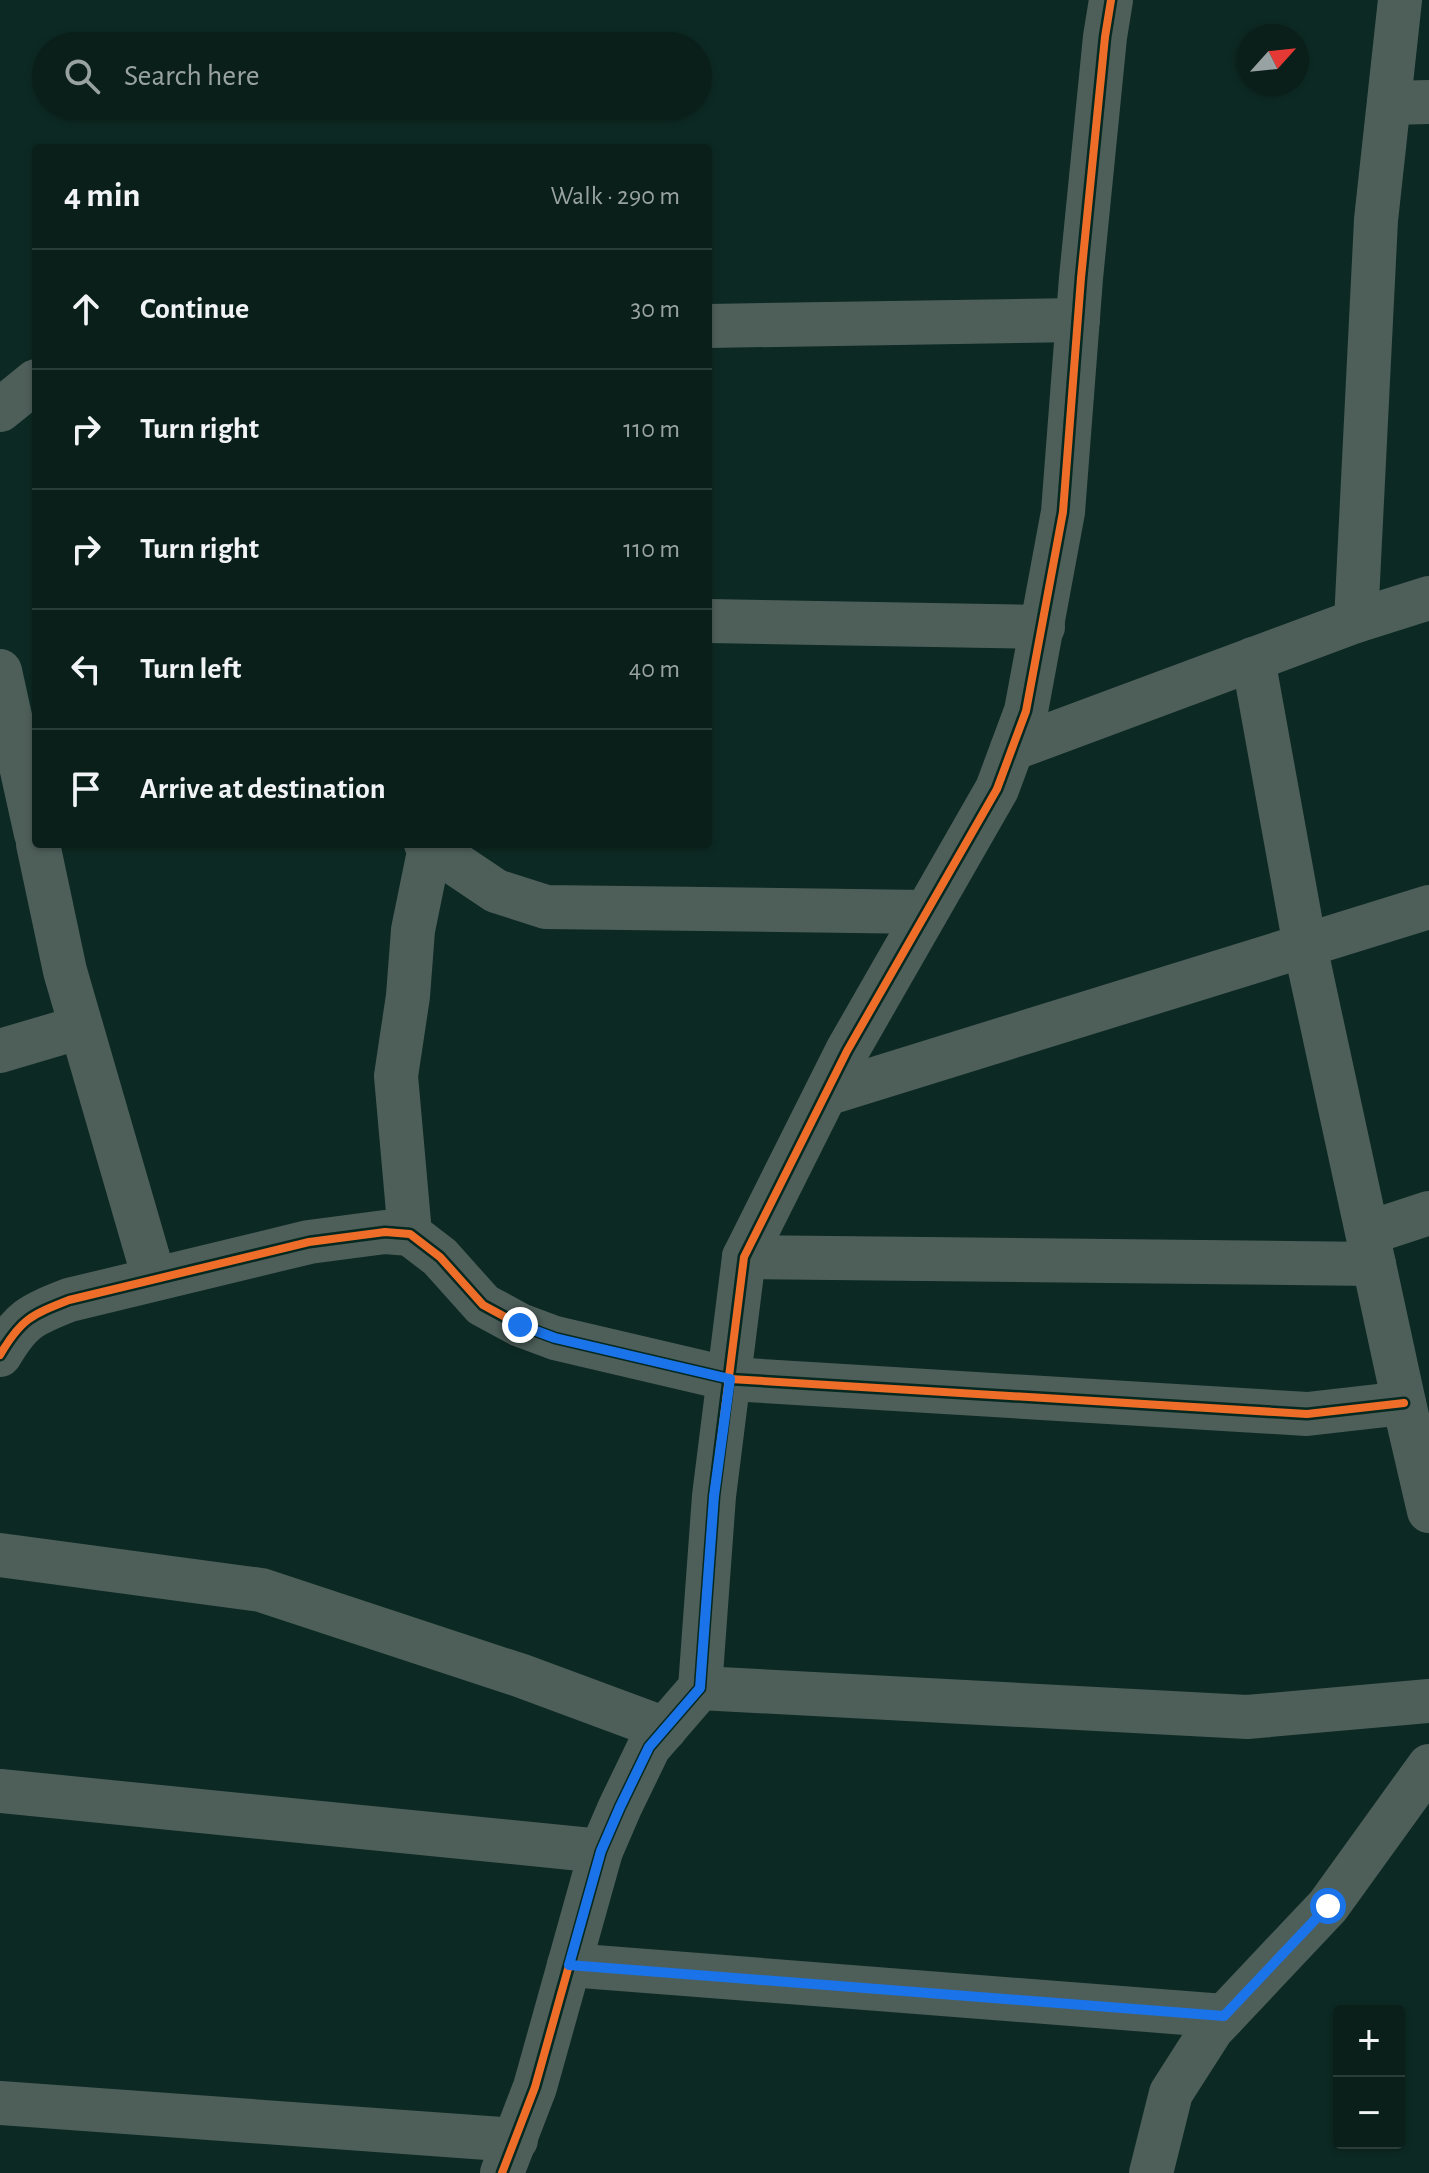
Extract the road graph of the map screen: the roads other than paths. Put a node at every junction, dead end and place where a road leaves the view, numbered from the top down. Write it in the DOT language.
graph roads {
  1 [pos="1111,0"];
  2 [pos="1400,0"];
  3 [pos="1409,103"];
  4 [pos="1078,320"];
  5 [pos="712,326"];
  6 [pos="32,384"];
  7 [pos="0,410"];
  8 [pos="1429,598"];
  9 [pos="712,621"];
  10 [pos="1356,621"];
  11 [pos="1043,627"];
  12 [pos="1253,659"];
  13 [pos="10,680"];
  14 [pos="1012,749"];
  15 [pos="32,810"];
  16 [pos="39,848"];
  17 [pos="427,848"];
  18 [pos="432,848"];
  19 [pos="1429,907"];
  20 [pos="926,912"];
  21 [pos="1305,946"];
  22 [pos="81,1027"];
  23 [pos="0,1051"];
  24 [pos="826,1094"];
  25 [pos="1429,1213"];
  26 [pos="410,1234"];
  27 [pos="1371,1248"];
  28 [pos="744,1257"];
  29 [pos="154,1278"];
  30 [pos="5,1335"];
  31 [pos="730,1379"];
  32 [pos="1404,1403"];
  33 [pos="1429,1511"];
  34 [pos="0,1555"];
  35 [pos="700,1688"];
  36 [pos="1429,1701"];
  37 [pos="665,1729"];
  38 [pos="1429,1766"];
  39 [pos="0,1791"];
  40 [pos="601,1851"];
  41 [pos="569,1965"];
  42 [pos="1224,2016"];
  43 [pos="0,2103"];
  44 [pos="509,2157"];
  45 [pos="1151,2173"];
  1 -- 4 [label="street"];
  2 -- 3 [label="street"];
  3 -- 10 [label="street"];
  4 -- 5 [label="street"];
  4 -- 11 [label="street"];
  6 -- 7 [label="street"];
  8 -- 10 [label="street"];
  9 -- 11 [label="street"];
  10 -- 12 [label="street"];
  11 -- 14 [label="street"];
  12 -- 14 [label="street"];
  12 -- 21 [label="street"];
  13 -- 15 [label="street"];
  14 -- 20 [label="street"];
  16 -- 22 [label="street"];
  17 -- 26 [label="street"];
  18 -- 20 [label="street"];
  19 -- 21 [label="street"];
  20 -- 24 [label="street"];
  21 -- 24 [label="street"];
  21 -- 27 [label="street"];
  22 -- 23 [label="street"];
  22 -- 29 [label="street"];
  24 -- 28 [label="street"];
  25 -- 27 [label="street"];
  26 -- 29 [label="street"];
  26 -- 31 [label="street"];
  27 -- 28 [label="street"];
  27 -- 32 [label="street"];
  28 -- 31 [label="street"];
  29 -- 30 [label="street"];
  31 -- 32 [label="street"];
  31 -- 35 [label="street"];
  32 -- 33 [label="street"];
  34 -- 37 [label="street"];
  35 -- 36 [label="street"];
  35 -- 37 [label="street"];
  37 -- 40 [label="street"];
  38 -- 42 [label="street"];
  39 -- 40 [label="street"];
  40 -- 41 [label="street"];
  41 -- 42 [label="street"];
  41 -- 44 [label="street"];
  42 -- 45 [label="street"];
  43 -- 44 [label="street"];
}
